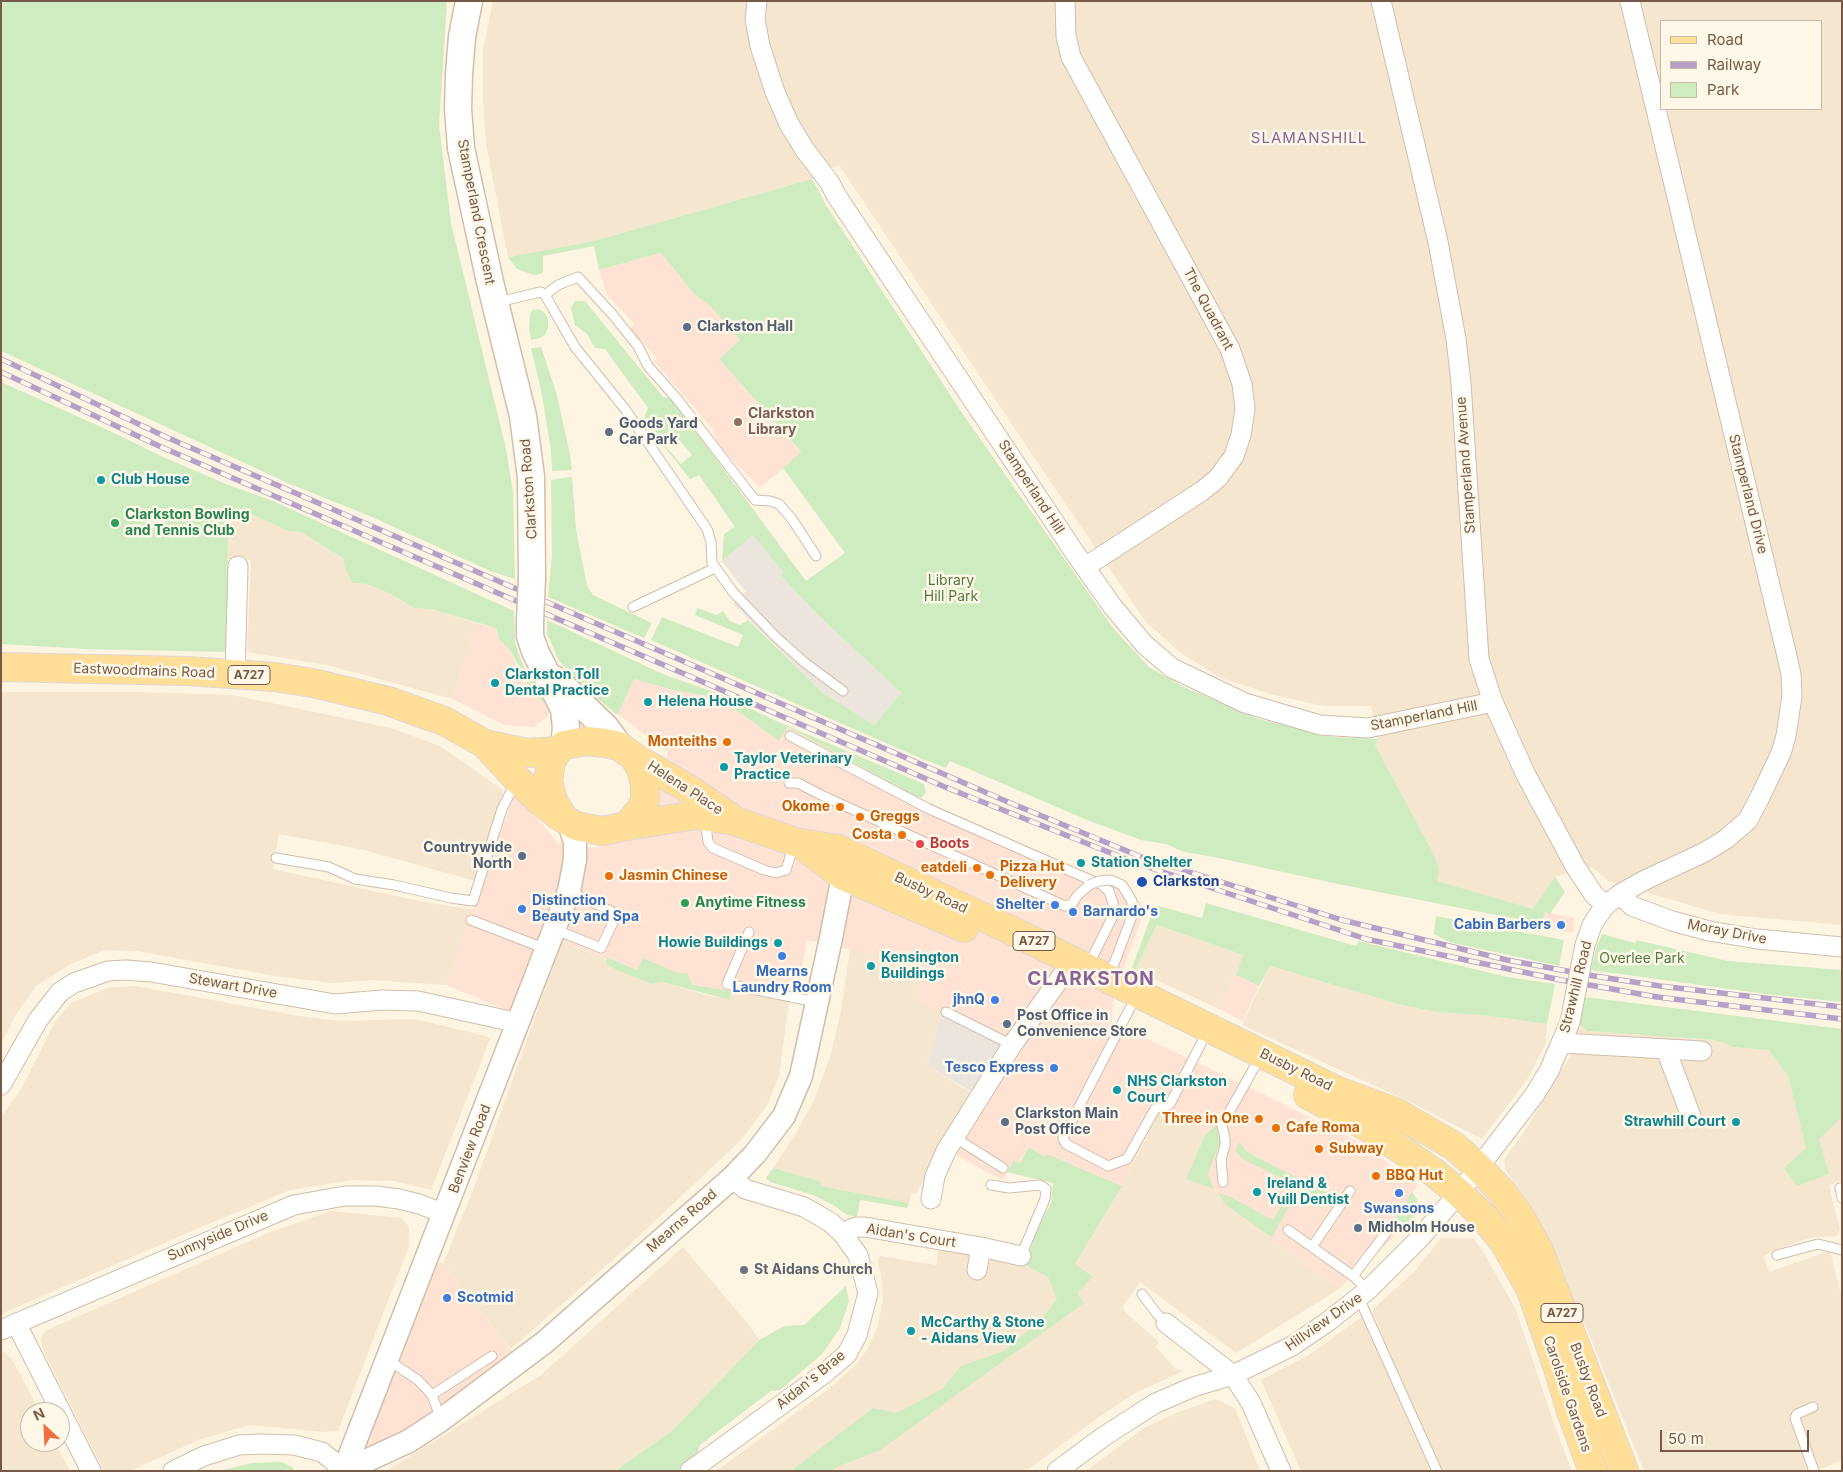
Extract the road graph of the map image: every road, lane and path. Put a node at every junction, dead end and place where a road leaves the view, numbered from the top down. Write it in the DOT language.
graph roads {
  1 [pos="468,1"];
  2 [pos="757,1"];
  3 [pos="1065,1"];
  4 [pos="1381,1"];
  5 [pos="1630,1"];
  6 [pos="545,295"];
  7 [pos="495,303"];
  8 [pos="816,556"];
  9 [pos="238,566"];
  10 [pos="1085,567"];
  11 [pos="715,568"];
  12 [pos="633,607"];
  13 [pos="1,667"];
  14 [pos="234,674"];
  15 [pos="547,674"];
  16 [pos="843,690"];
  17 [pos="1493,702"];
  18 [pos="790,736"];
  19 [pos="485,744"];
  20 [pos="561,748"];
  21 [pos="627,752"];
  22 [pos="517,779"];
  23 [pos="789,783"];
  24 [pos="704,816"];
  25 [pos="566,821"];
  26 [pos="735,821"];
  27 [pos="627,826"];
  28 [pos="797,842"];
  29 [pos="838,849"];
  30 [pos="276,858"];
  31 [pos="843,876"];
  32 [pos="569,891"];
  33 [pos="1613,900"];
  34 [pos="471,920"];
  35 [pos="749,932"];
  36 [pos="550,939"];
  37 [pos="1842,947"];
  38 [pos="1094,969"];
  39 [pos="816,1002"];
  40 [pos="1130,1008"];
  41 [pos="946,1012"];
  42 [pos="518,1023"];
  43 [pos="1204,1035"];
  44 [pos="1562,1043"];
  45 [pos="1012,1045"];
  46 [pos="1666,1050"];
  47 [pos="1702,1051"];
  48 [pos="1254,1068"];
  49 [pos="1,1086"];
  50 [pos="1691,1116"];
  51 [pos="954,1137"];
  52 [pos="1003,1168"];
  53 [pos="1479,1168"];
  54 [pos="732,1178"];
  55 [pos="1222,1182"];
  56 [pos="991,1185"];
  57 [pos="1840,1188"];
  58 [pos="1350,1191"];
  59 [pos="1459,1193"];
  60 [pos="1842,1198"];
  61 [pos="930,1199"];
  62 [pos="445,1214"];
  63 [pos="1389,1229"];
  64 [pos="1288,1230"];
  65 [pos="842,1233"];
  66 [pos="981,1247"];
  67 [pos="1312,1247"];
  68 [pos="1842,1250"];
  69 [pos="1777,1255"];
  70 [pos="1021,1256"];
  71 [pos="977,1270"];
  72 [pos="1353,1276"];
  73 [pos="1142,1294"];
  74 [pos="1364,1294"];
  75 [pos="1166,1323"];
  76 [pos="9,1326"];
  77 [pos="492,1356"];
  78 [pos="388,1360"];
  79 [pos="1233,1375"];
  80 [pos="432,1395"];
  81 [pos="1813,1407"];
  82 [pos="441,1420"];
  83 [pos="344,1470"];
  84 [pos="91,1471"];
  85 [pos="173,1471"];
  86 [pos="690,1471"];
  87 [pos="1057,1471"];
  88 [pos="1281,1471"];
  89 [pos="1437,1471"];
  90 [pos="1594,1471"];
  91 [pos="1624,1471"];
  92 [pos="1814,1471"];
  1 -- 7 [label="main road, Stamperland Crescent"];
  2 -- 10 [label="street, Stamperland Hill"];
  3 -- 10 [label="street, The Quadrant"];
  4 -- 17 [label="street, Stamperland Avenue"];
  5 -- 33 [label="street, Stamperland Drive"];
  6 -- 7 [label="lane"];
  6 -- 8 [label="lane"];
  6 -- 11 [label="lane"];
  7 -- 15 [label="main road, Clarkston Road, bridge"];
  9 -- 14 [label="street"];
  10 -- 17 [label="street, Stamperland Hill"];
  11 -- 12 [label="lane"];
  11 -- 16 [label="lane"];
  13 -- 14 [label="main road, Eastwoodmains Road / A727"];
  14 -- 19 [label="main road, Eastwoodmains Road / A727"];
  15 -- 20 [label="main road, Clarkston Road"];
  15 -- 21 [label="main road, Clarkston Road"];
  17 -- 33 [label="street, Stamperland Avenue"];
  18 -- 38 [label="lane"];
  19 -- 20 [label="main road, Eastwoodmains Road / A727"];
  19 -- 22 [label="main road, Eastwoodmains Road / A727"];
  20 -- 21 [label="main road"];
  20 -- 25 [label="main road"];
  21 -- 26 [label="main road, Helena Place / A727"];
  21 -- 27 [label="main road"];
  22 -- 25 [label="main road, Eastwoodmains Road / A727"];
  22 -- 30 [label="lane"];
  23 -- 38 [label="lane, bridge"];
  24 -- 26 [label="main road, Busby Road / A727"];
  24 -- 27 [label="main road, Busby Road / A727"];
  24 -- 28 [label="lane"];
  25 -- 27 [label="main road"];
  25 -- 32 [label="street, Benview Road"];
  26 -- 28 [label="main road, Busby Road / A727"];
  28 -- 29 [label="main road, Busby Road / A727"];
  28 -- 31 [label="main road, Busby Road / A727"];
  29 -- 31 [label="street, Mearns Road"];
  29 -- 38 [label="main road, Busby Road / A727"];
  31 -- 38 [label="main road, Busby Road / A727"];
  31 -- 39 [label="street, Mearns Road"];
  32 -- 36 [label="street, Benview Road"];
  32 -- 36 [label="lane"];
  33 -- 37 [label="street, Moray Drive"];
  33 -- 44 [label="street, Strawhill Road, bridge"];
  34 -- 36 [label="lane"];
  35 -- 39 [label="lane"];
  36 -- 42 [label="street, Benview Road"];
  38 -- 40 [label="main road, Busby Road / A727"];
  38 -- 43 [label="main road, Busby Road / A727"];
  38 -- 45 [label="street"];
  39 -- 54 [label="street, Mearns Road"];
  40 -- 43 [label="main road, Busby Road / A727"];
  40 -- 43 [label="lane"];
  41 -- 45 [label="lane"];
  42 -- 49 [label="street, Stewart Drive"];
  42 -- 62 [label="street, Benview Road"];
  43 -- 48 [label="main road, Busby Road / A727"];
  43 -- 53 [label="main road, Busby Road / A727"];
  44 -- 46 [label="street"];
  44 -- 53 [label="street, Strawhill Road"];
  45 -- 51 [label="street"];
  46 -- 47 [label="street"];
  46 -- 50 [label="street"];
  48 -- 55 [label="lane"];
  48 -- 59 [label="main road, Busby Road / A727"];
  51 -- 52 [label="lane"];
  51 -- 61 [label="street"];
  53 -- 59 [label="street, Strawhill Road"];
  53 -- 91 [label="main road, Busby Road / A727"];
  54 -- 65 [label="street, Aidan's Brae"];
  54 -- 82 [label="street, Mearns Road"];
  56 -- 70 [label="lane"];
  57 -- 60 [label="lane"];
  58 -- 67 [label="lane"];
  59 -- 74 [label="street, Hillview Drive"];
  59 -- 90 [label="main road, Carolside Gardens / A727"];
  62 -- 76 [label="street, Sunnyside Drive"];
  62 -- 78 [label="street, Benview Road"];
  63 -- 72 [label="lane"];
  64 -- 67 [label="lane"];
  65 -- 66 [label="street, Aidan's Court"];
  65 -- 86 [label="street, Aidan's Brae"];
  66 -- 70 [label="street, Aidan's Court"];
  66 -- 71 [label="street"];
  67 -- 72 [label="lane"];
  68 -- 69 [label="lane"];
  72 -- 74 [label="lane"];
  73 -- 75 [label="lane"];
  74 -- 79 [label="street, Hillview Drive"];
  74 -- 89 [label="lane"];
  75 -- 79 [label="street"];
  76 -- 84 [label="street"];
  77 -- 80 [label="lane"];
  78 -- 80 [label="lane"];
  78 -- 83 [label="street, Benview Road"];
  79 -- 87 [label="street, Hillview Drive"];
  79 -- 88 [label="street"];
  80 -- 82 [label="lane"];
  81 -- 92 [label="lane"];
  82 -- 83 [label="street, Mearns Road"];
  83 -- 85 [label="street"];
}
